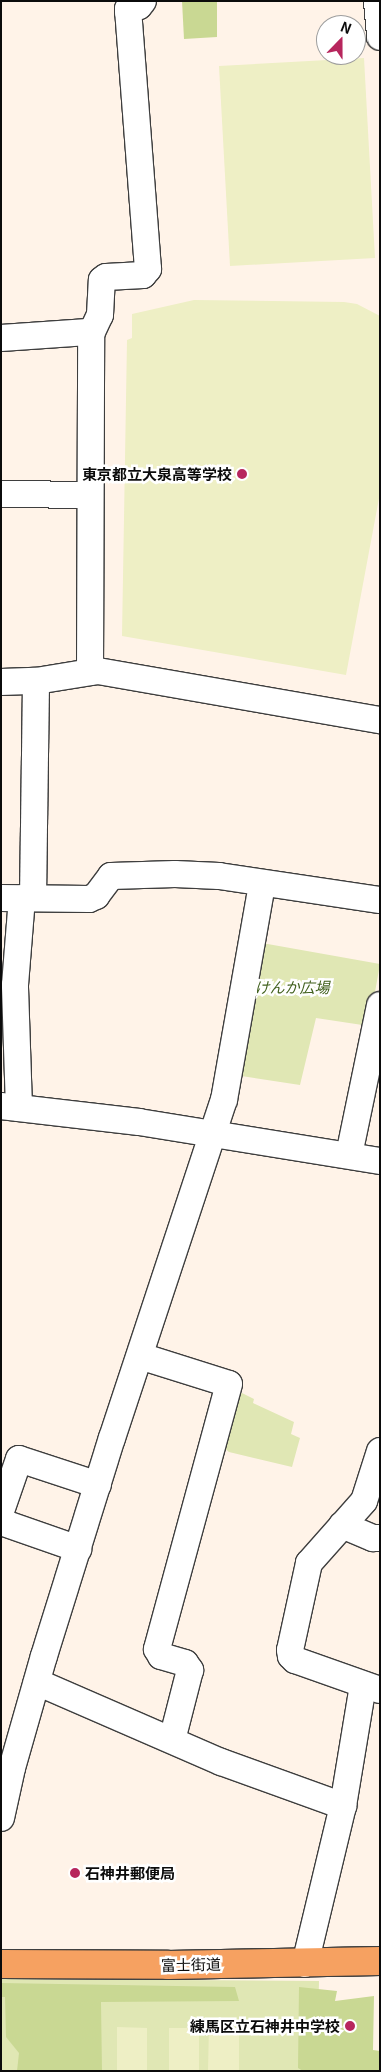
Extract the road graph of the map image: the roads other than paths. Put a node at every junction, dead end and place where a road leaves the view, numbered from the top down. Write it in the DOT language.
graph roads {
  1 [pos="143,1"];
  2 [pos="378,1"];
  3 [pos="380,36"];
  4 [pos="91,334"];
  5 [pos="1,338"];
  6 [pos="1,494"];
  7 [pos="90,495"];
  8 [pos="90,672"];
  9 [pos="36,681"];
  10 [pos="1,682"];
  11 [pos="380,720"];
  12 [pos="262,884"];
  13 [pos="19,898"];
  14 [pos="380,900"];
  15 [pos="380,1005"];
  16 [pos="10,1107"];
  17 [pos="215,1133"];
  18 [pos="350,1155"];
  19 [pos="380,1161"];
  20 [pos="140,1356"];
  21 [pos="380,1450"];
  22 [pos="98,1485"];
  23 [pos="1,1511"];
  24 [pos="1,1522"];
  25 [pos="342,1525"];
  26 [pos="380,1538"];
  27 [pos="78,1549"];
  28 [pos="37,1682"];
  29 [pos="371,1687"];
  30 [pos="172,1740"];
  31 [pos="342,1806"];
  32 [pos="2,1808"];
  33 [pos="380,1961"];
  34 [pos="1,1964"];
  35 [pos="305,1964"];
  1 -- 4 [label="street"];
  2 -- 3 [label="street"];
  4 -- 5 [label="street"];
  4 -- 7 [label="street"];
  6 -- 7 [label="street"];
  7 -- 8 [label="street"];
  8 -- 9 [label="street"];
  8 -- 11 [label="street"];
  9 -- 10 [label="street"];
  9 -- 13 [label="street"];
  12 -- 13 [label="street"];
  12 -- 14 [label="street"];
  12 -- 17 [label="street"];
  13 -- 16 [label="street"];
  15 -- 18 [label="street"];
  16 -- 17 [label="street"];
  17 -- 18 [label="street"];
  17 -- 20 [label="street"];
  18 -- 19 [label="street"];
  20 -- 22 [label="street"];
  20 -- 30 [label="street"];
  21 -- 25 [label="street"];
  22 -- 23 [label="street"];
  22 -- 27 [label="street"];
  24 -- 27 [label="street"];
  25 -- 26 [label="street"];
  25 -- 29 [label="street"];
  27 -- 28 [label="street"];
  28 -- 30 [label="street"];
  28 -- 32 [label="street"];
  29 -- 31 [label="street"];
  30 -- 31 [label="street"];
  31 -- 35 [label="street"];
  33 -- 35 [label="main road, 富士街道"];
  34 -- 35 [label="main road, 富士街道"];
}
